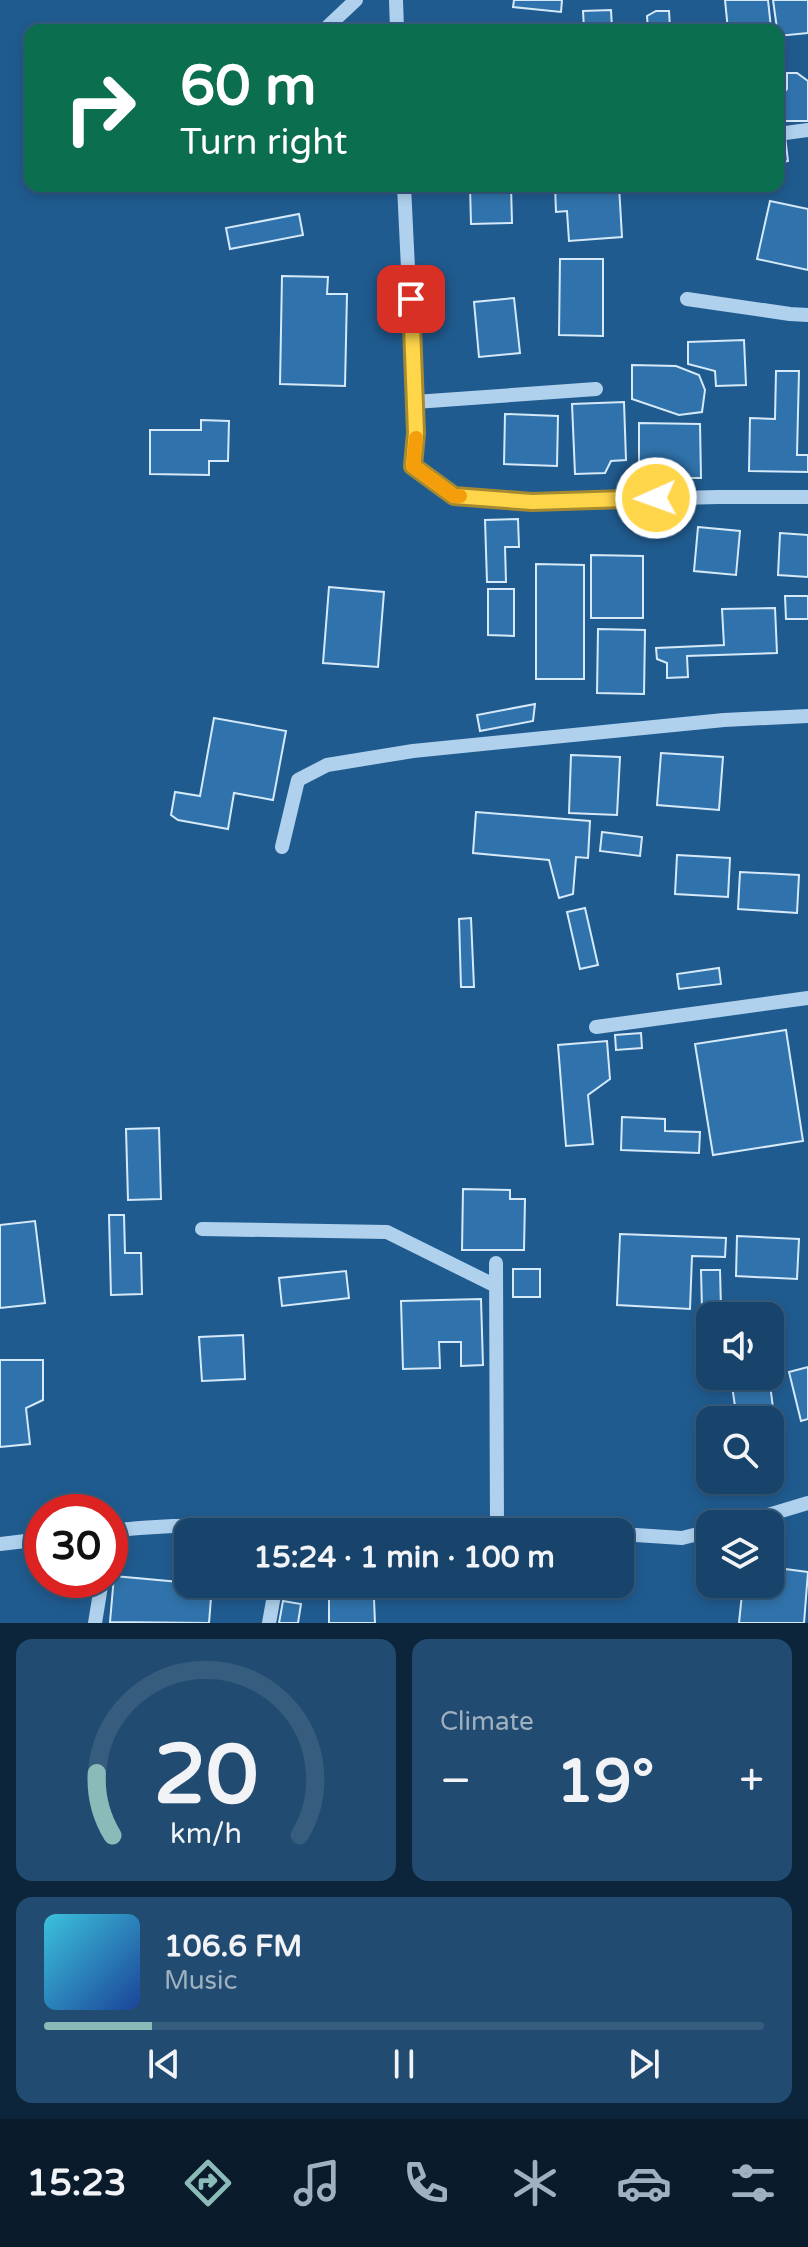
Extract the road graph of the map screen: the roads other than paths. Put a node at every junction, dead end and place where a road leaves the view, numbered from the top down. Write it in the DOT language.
graph roads {
  1 [pos="356,0"];
  2 [pos="396,0"];
  3 [pos="330,24"];
  4 [pos="397,24"];
  5 [pos="808,130"];
  6 [pos="784,133"];
  7 [pos="404,192"];
  8 [pos="687,299"];
  9 [pos="808,315"];
  10 [pos="596,389"];
  11 [pos="415,402"];
  12 [pos="808,497"];
  13 [pos="808,716"];
  14 [pos="282,847"];
  15 [pos="808,998"];
  16 [pos="596,1027"];
  17 [pos="202,1229"];
  18 [pos="496,1263"];
  19 [pos="496,1286"];
  20 [pos="808,1503"];
  21 [pos="784,1510"];
  22 [pos="497,1518"];
  23 [pos="174,1527"];
  24 [pos="128,1530"];
  25 [pos="696,1534"];
  26 [pos="634,1535"];
  27 [pos="24,1541"];
  28 [pos="0,1544"];
  29 [pos="99,1598"];
  30 [pos="273,1598"];
  31 [pos="95,1623"];
  32 [pos="269,1623"];
  1 -- 3 [label="street"];
  2 -- 4 [label="street"];
  5 -- 6 [label="street"];
  7 -- 11 [label="street"];
  8 -- 9 [label="street"];
  10 -- 11 [label="street"];
  11 -- 12 [label="street"];
  13 -- 14 [label="street"];
  15 -- 16 [label="street"];
  17 -- 19 [label="street"];
  18 -- 19 [label="street"];
  19 -- 22 [label="street"];
  20 -- 21 [label="street"];
  23 -- 24 [label="street"];
  25 -- 26 [label="street"];
  27 -- 28 [label="street"];
  29 -- 31 [label="street"];
  30 -- 32 [label="street"];
}
